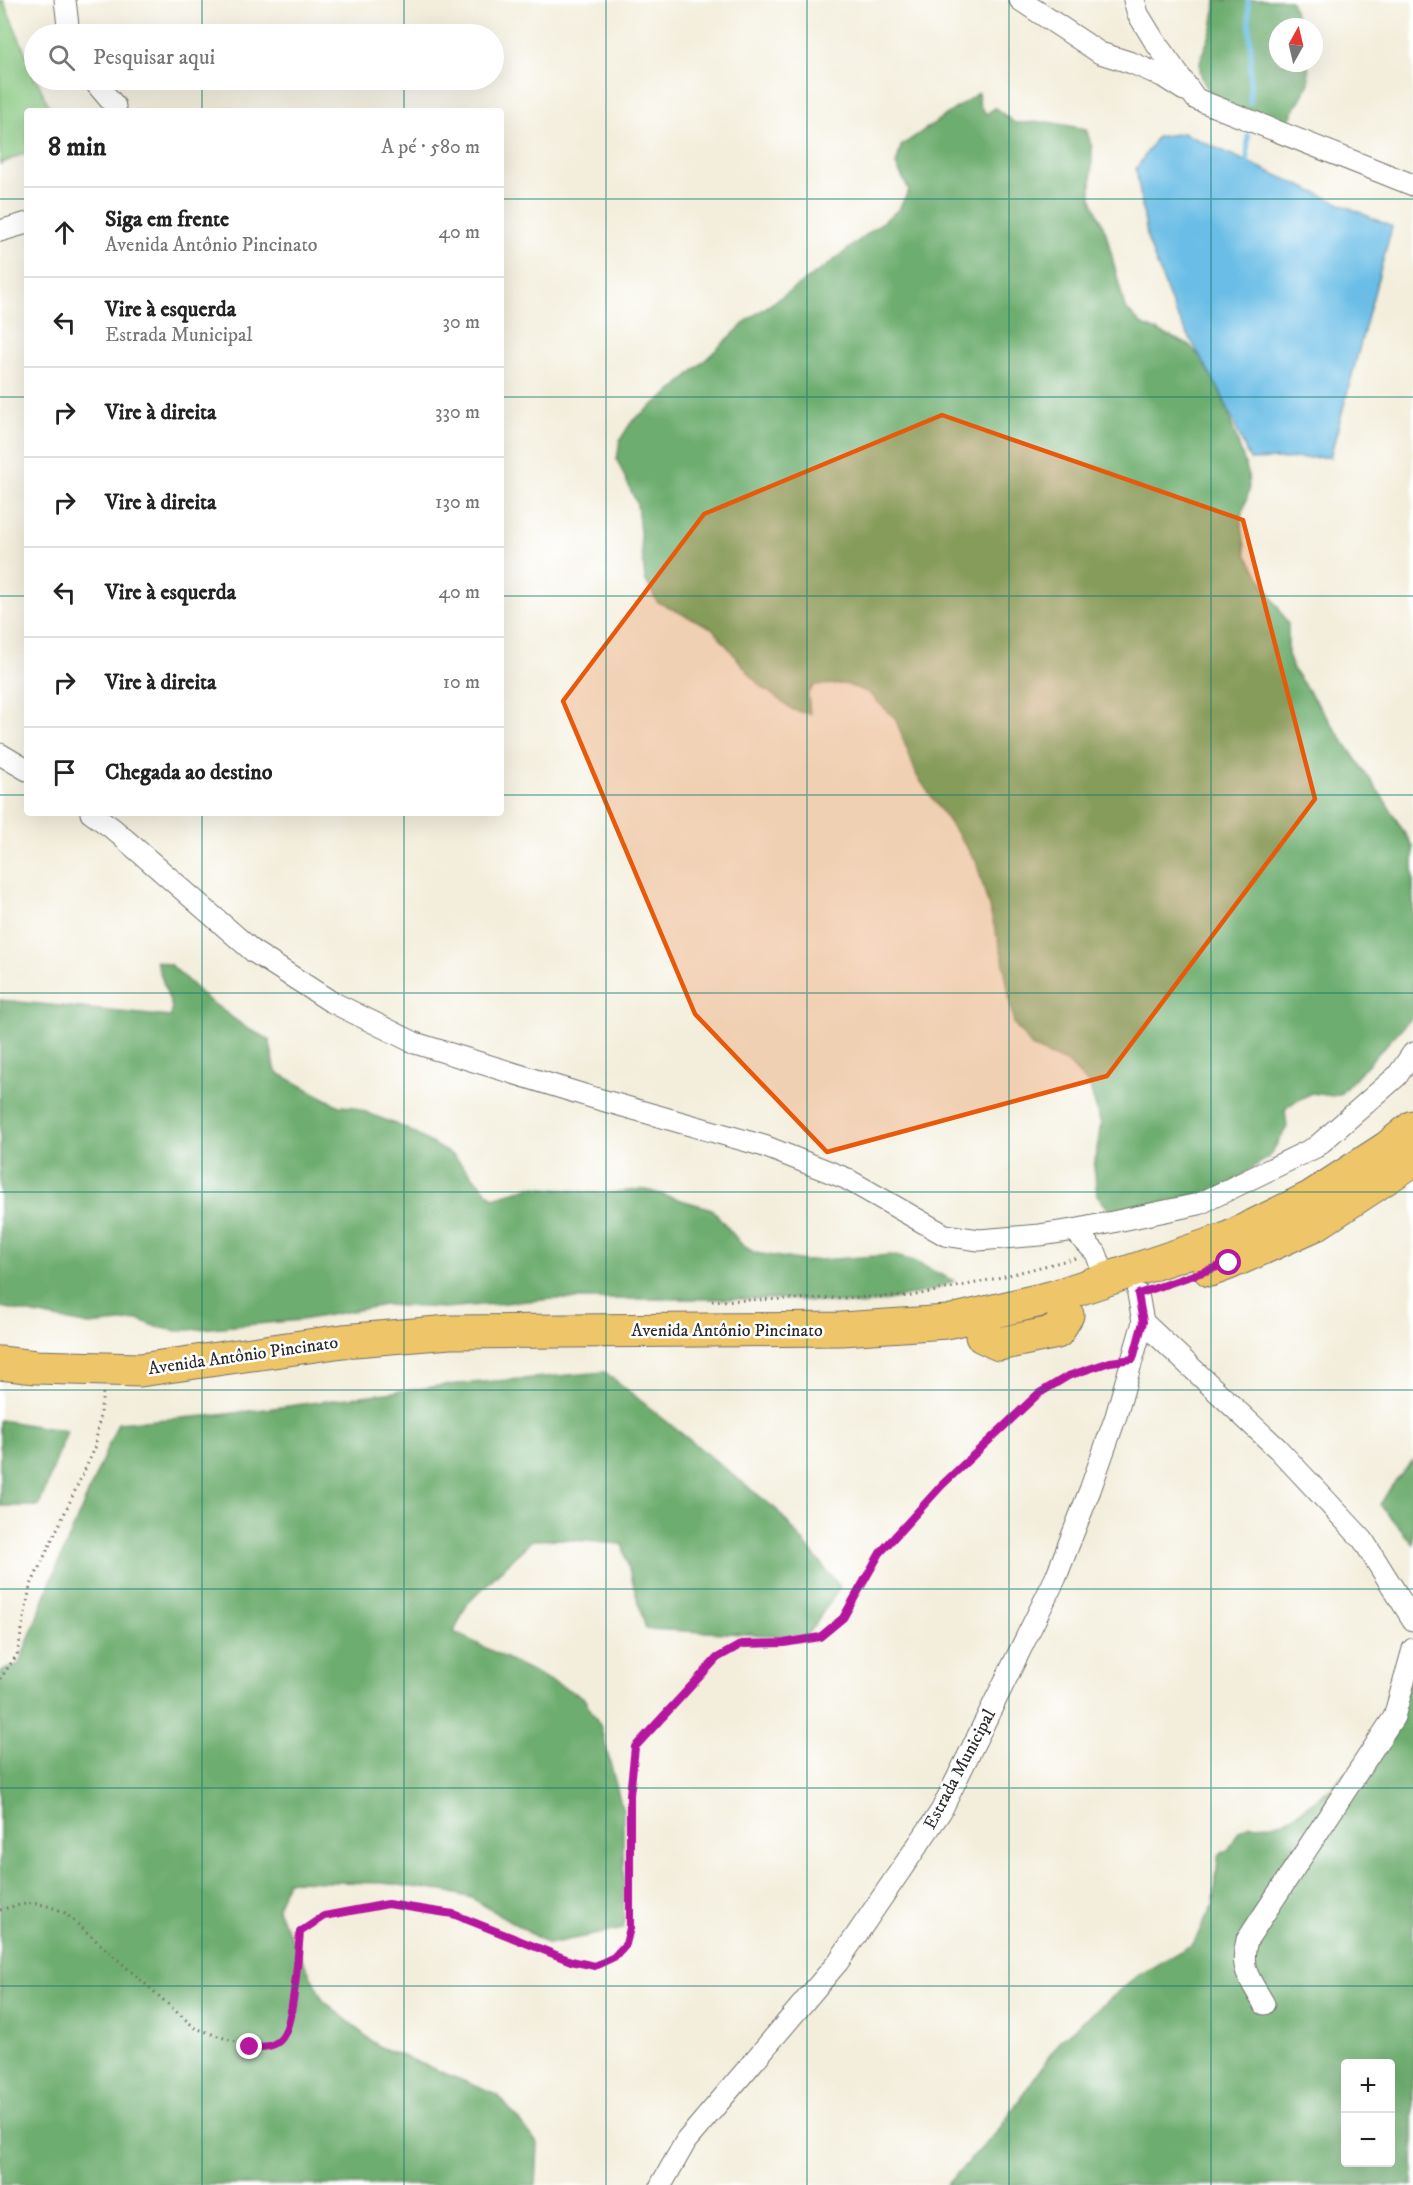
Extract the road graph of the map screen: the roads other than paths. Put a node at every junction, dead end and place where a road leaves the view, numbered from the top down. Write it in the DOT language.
graph roads {
  1 [pos="65,0"];
  2 [pos="1020,0"];
  3 [pos="1134,0"];
  4 [pos="68,24"];
  5 [pos="1155,42"];
  6 [pos="1132,63"];
  7 [pos="101,90"];
  8 [pos="1196,99"];
  9 [pos="115,108"];
  10 [pos="1413,185"];
  11 [pos="24,224"];
  12 [pos="0,231"];
  13 [pos="0,754"];
  14 [pos="24,768"];
  15 [pos="95,816"];
  16 [pos="1413,1053"];
  17 [pos="1413,1127"];
  18 [pos="1413,1160"];
  19 [pos="1074,1230"];
  20 [pos="1106,1281"];
  21 [pos="1060,1306"];
  22 [pos="1140,1308"];
  23 [pos="0,1363"];
  24 [pos="0,1384"];
  25 [pos="1413,1620"];
  26 [pos="1413,1650"];
  27 [pos="1264,2004"];
  28 [pos="661,2185"];
  1 -- 4 [label="street"];
  2 -- 6 [label="street"];
  3 -- 5 [label="street"];
  5 -- 6 [label="street"];
  5 -- 8 [label="street"];
  6 -- 8 [label="street"];
  7 -- 9 [label="street"];
  8 -- 10 [label="street"];
  11 -- 12 [label="street"];
  13 -- 14 [label="street"];
  15 -- 19 [label="street"];
  16 -- 19 [label="street"];
  17 -- 20 [label="main road, Avenida Antônio Pincinato"];
  18 -- 22 [label="main road, Avenida Antônio Pincinato"];
  19 -- 20 [label="street"];
  20 -- 21 [label="main road, Avenida Antônio Pincinato"];
  21 -- 22 [label="main road, Avenida Antônio Pincinato"];
  21 -- 23 [label="main road, Avenida Antônio Pincinato"];
  21 -- 24 [label="main road, Avenida Antônio Pincinato"];
  22 -- 25 [label="street"];
  22 -- 28 [label="street, Estrada Municipal"];
  26 -- 27 [label="street"];
}
